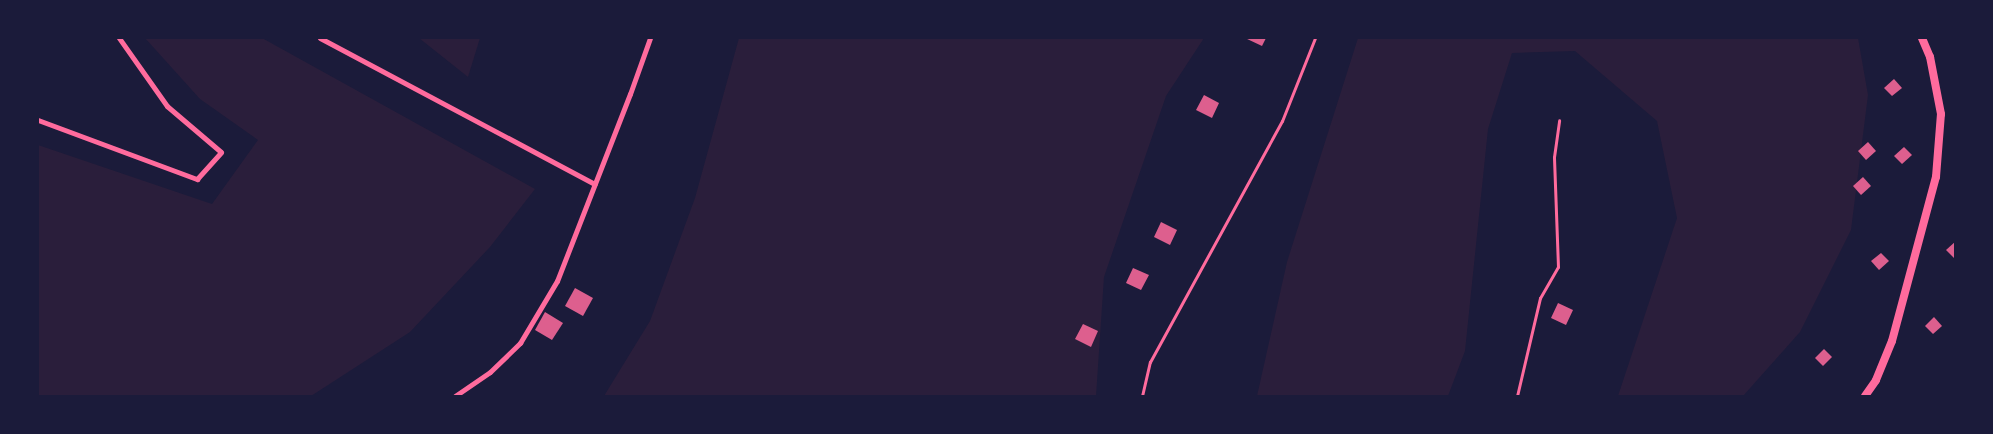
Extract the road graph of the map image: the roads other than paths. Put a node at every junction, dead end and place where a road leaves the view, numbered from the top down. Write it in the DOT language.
graph roads {
  1 [pos="119,38"];
  2 [pos="320,38"];
  3 [pos="650,38"];
  4 [pos="1315,38"];
  5 [pos="1922,38"];
  6 [pos="38,120"];
  7 [pos="1559,120"];
  8 [pos="595,184"];
  9 [pos="455,396"];
  10 [pos="1142,396"];
  11 [pos="1517,396"];
  12 [pos="1864,396"];
  1 -- 6 [label="street"];
  2 -- 8 [label="street"];
  3 -- 8 [label="street"];
  4 -- 10 [label="lane"];
  5 -- 12 [label="street"];
  7 -- 11 [label="lane"];
  8 -- 9 [label="street"];
}
